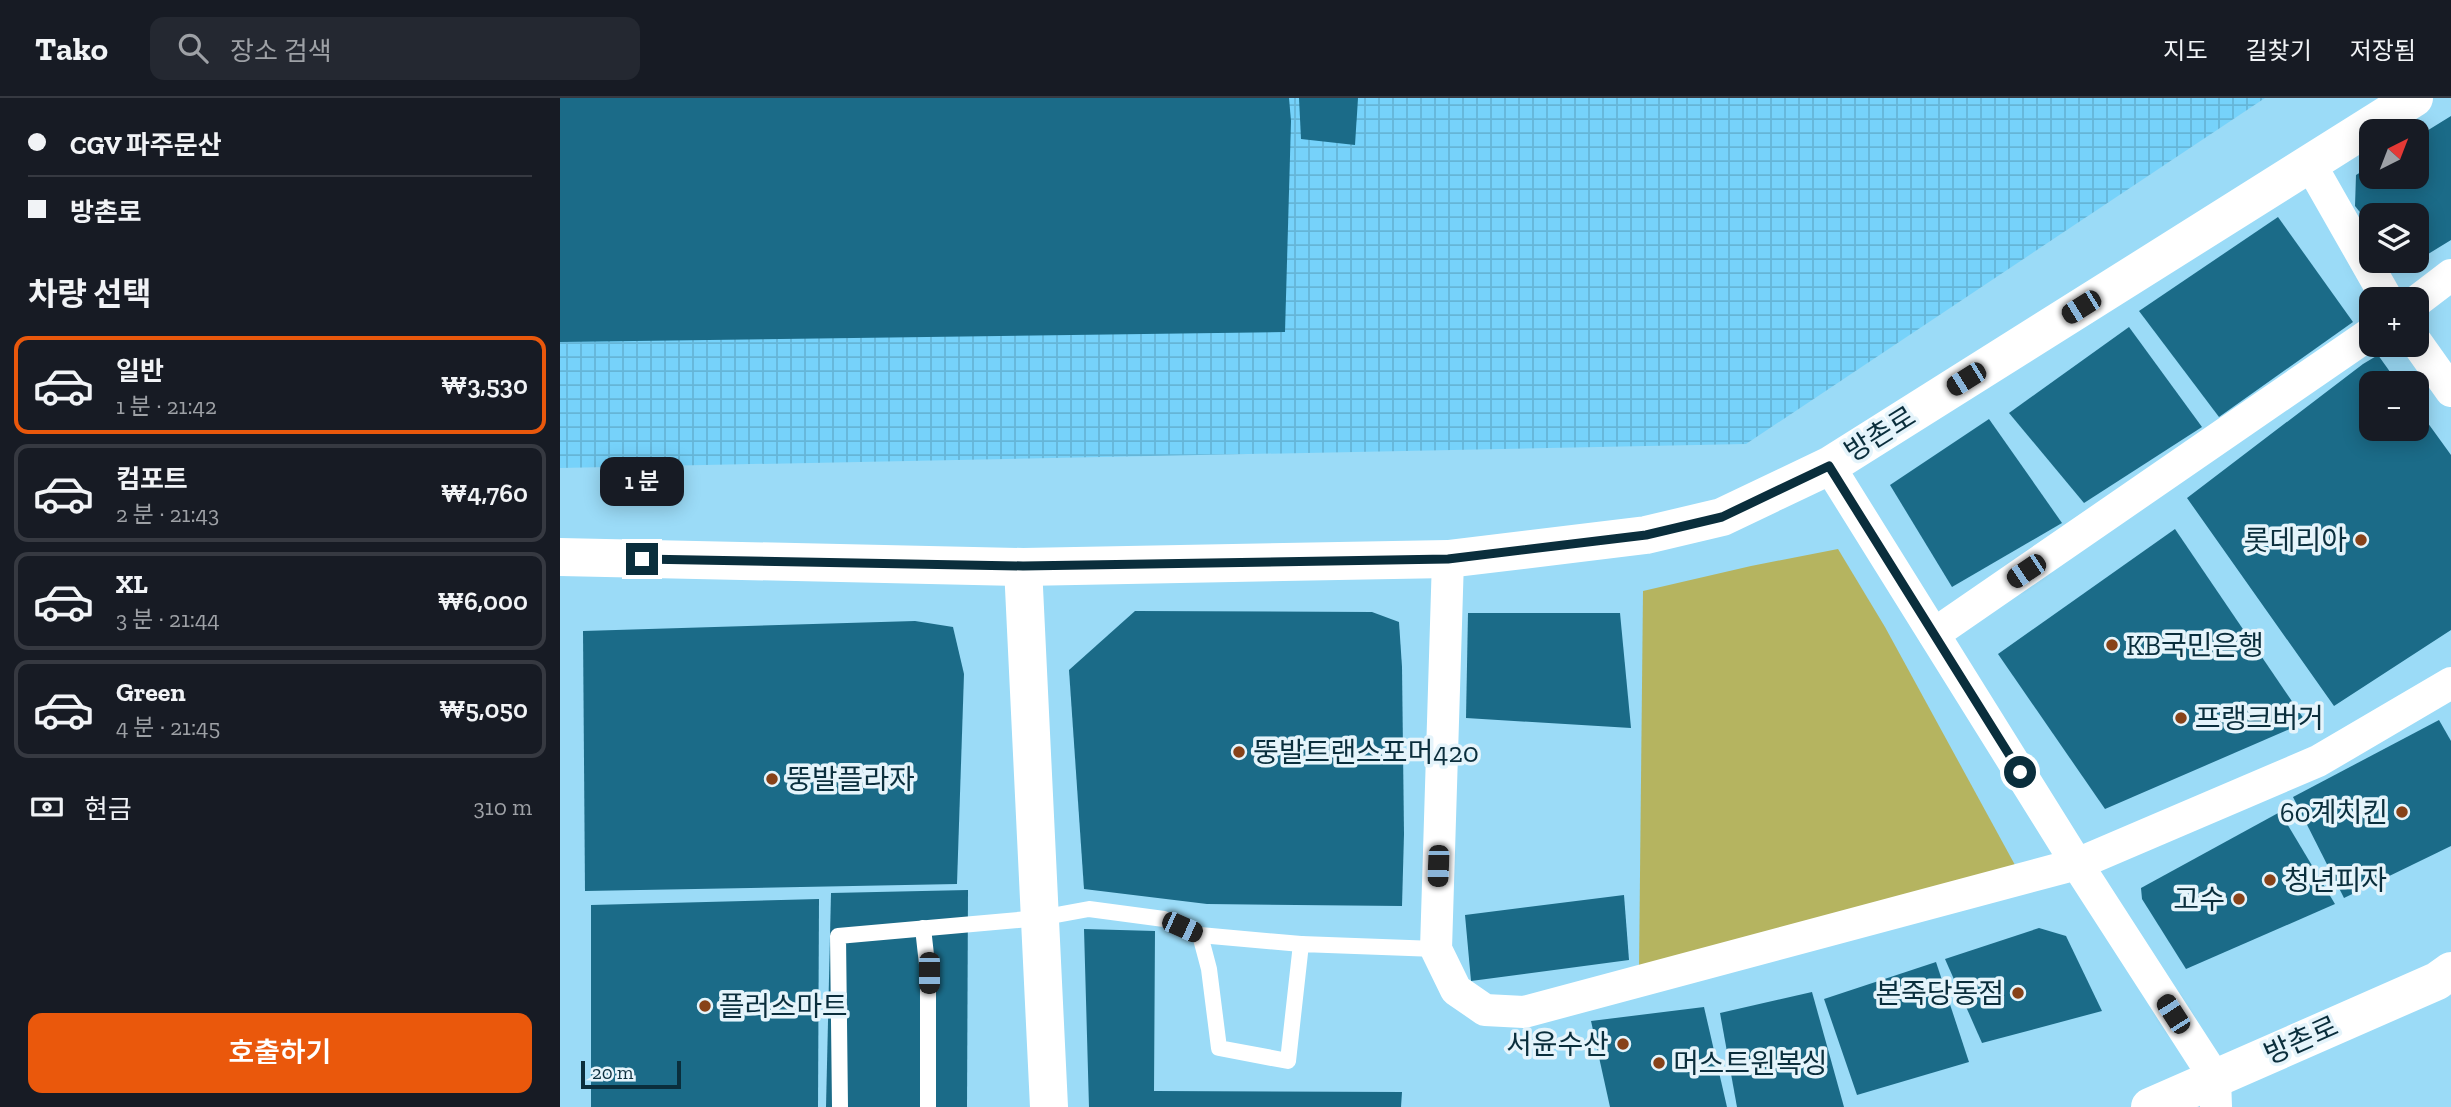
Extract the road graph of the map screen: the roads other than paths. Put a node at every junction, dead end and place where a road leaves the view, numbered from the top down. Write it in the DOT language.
graph roads {
  1 [pos="2414,98"];
  2 [pos="2309,162"];
  3 [pos="2451,275"];
  4 [pos="2381,287"];
  5 [pos="2429,291"];
  6 [pos="2359,341"];
  7 [pos="2427,357"];
  8 [pos="2451,391"];
  9 [pos="1829,466"];
  10 [pos="560,557"];
  11 [pos="1448,559"];
  12 [pos="1023,566"];
  13 [pos="1934,634"];
  14 [pos="2451,683"];
  15 [pos="2077,864"];
  16 [pos="1040,918"];
  17 [pos="923,928"];
  18 [pos="1200,935"];
  19 [pos="1301,944"];
  20 [pos="1436,949"];
  21 [pos="2451,971"];
  22 [pos="2216,1093"];
  23 [pos="840,1107"];
  24 [pos="928,1107"];
  25 [pos="1049,1107"];
  26 [pos="2150,1107"];
  1 -- 2 [label="street, 방촌로"];
  2 -- 4 [label="street"];
  2 -- 9 [label="street, 방촌로"];
  3 -- 5 [label="street"];
  6 -- 13 [label="street"];
  7 -- 8 [label="street"];
  9 -- 11 [label="street, 방촌로"];
  9 -- 13 [label="street"];
  10 -- 12 [label="street, 방촌로"];
  11 -- 12 [label="street, 방촌로"];
  11 -- 20 [label="street"];
  12 -- 16 [label="street"];
  13 -- 15 [label="street"];
  14 -- 15 [label="street"];
  15 -- 20 [label="street"];
  15 -- 22 [label="street"];
  16 -- 17 [label="lane"];
  16 -- 18 [label="lane"];
  16 -- 25 [label="street"];
  17 -- 23 [label="lane"];
  17 -- 24 [label="lane"];
  18 -- 19 [label="lane"];
  18 -- 19 [label="lane"];
  19 -- 20 [label="lane"];
  21 -- 22 [label="street, 방촌로"];
  22 -- 26 [label="street, 방촌로"];
}
